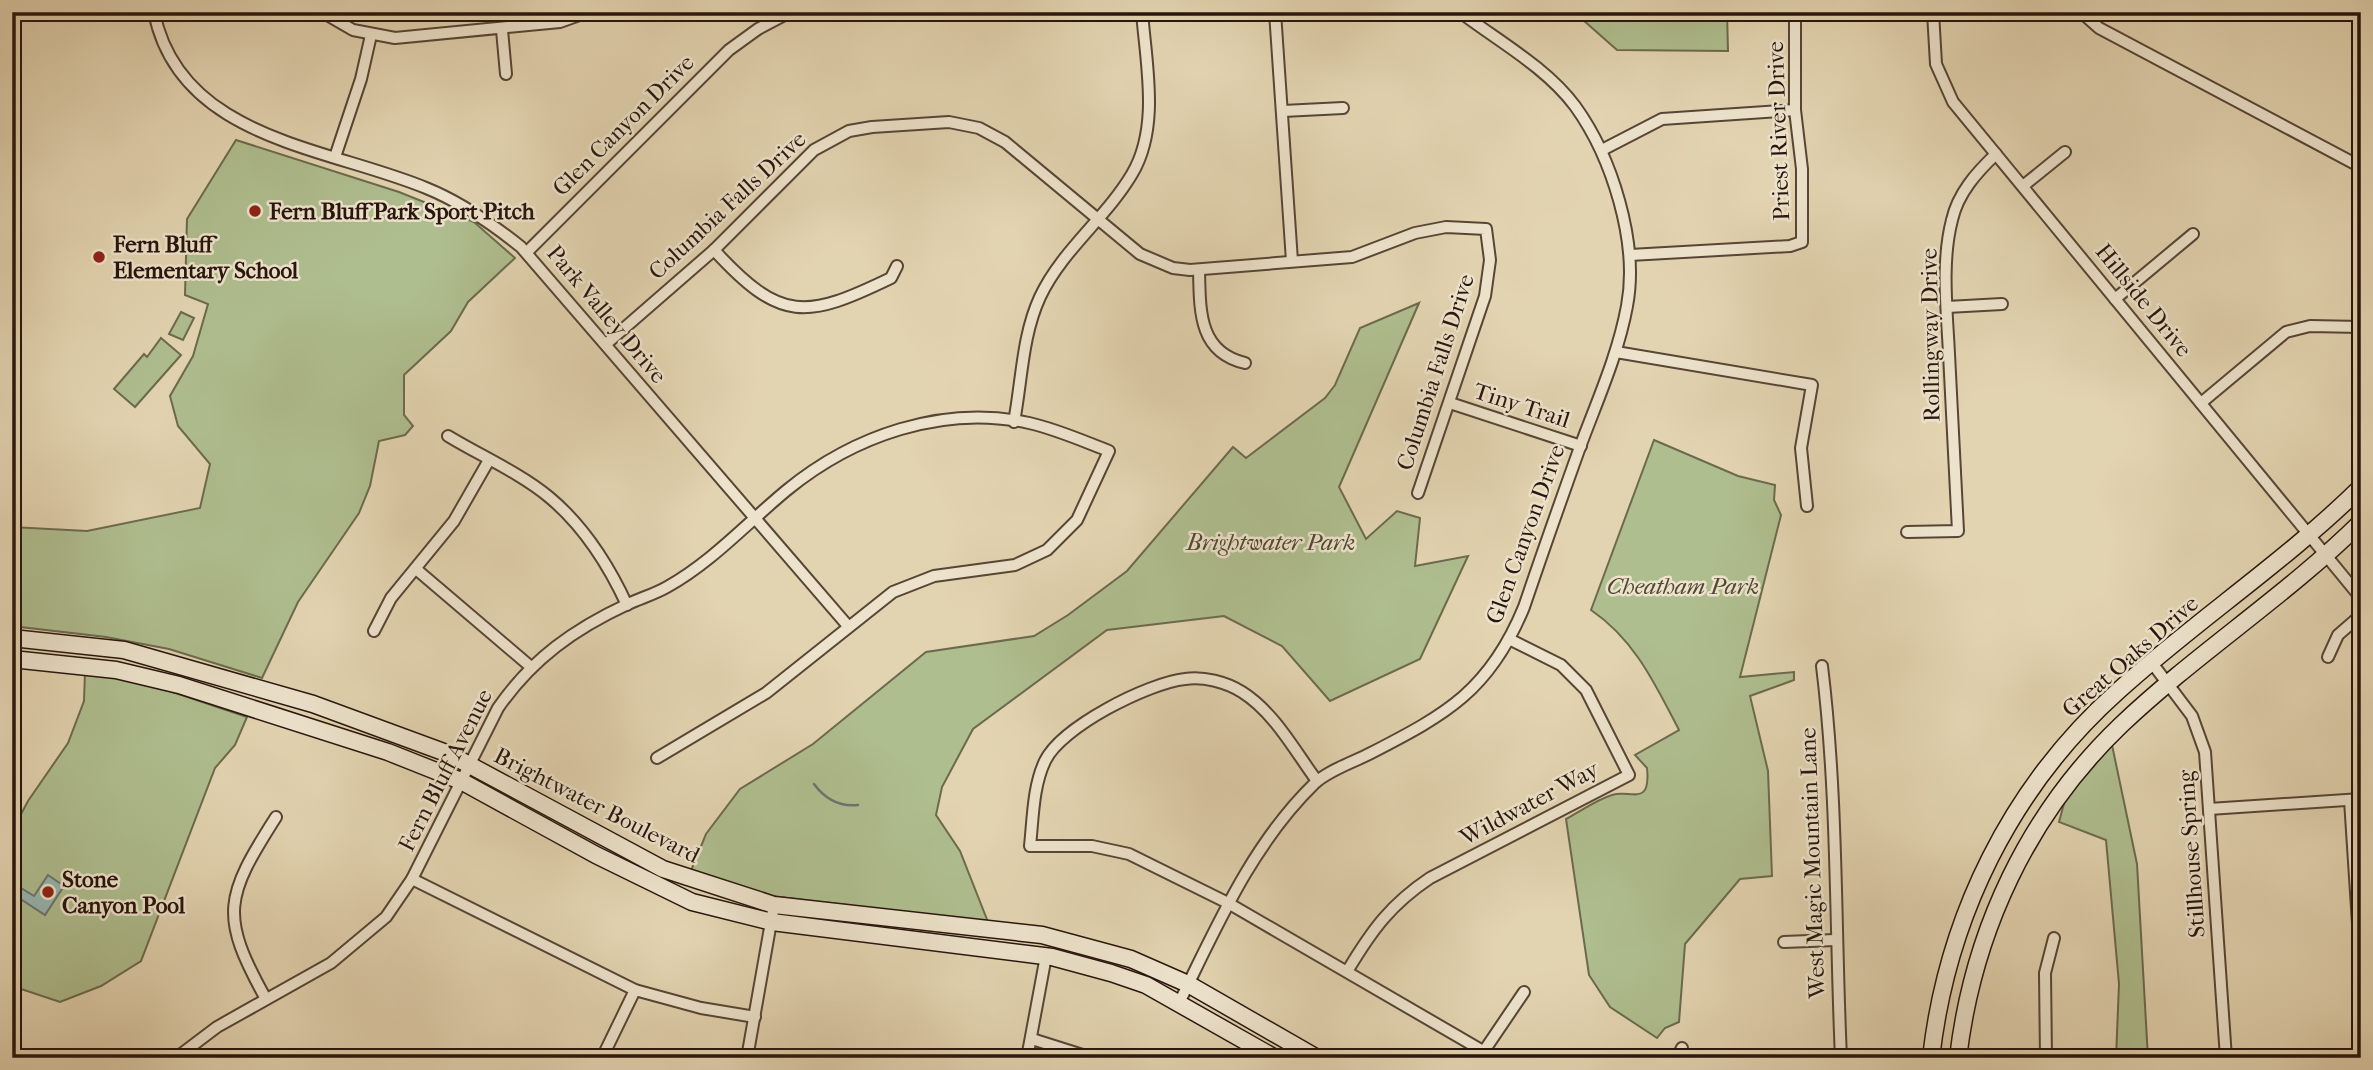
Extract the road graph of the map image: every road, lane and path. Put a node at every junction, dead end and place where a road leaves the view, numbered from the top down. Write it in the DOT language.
graph roads {
  1 [pos="154,12"];
  2 [pos="322,12"];
  3 [pos="588,12"];
  4 [pos="790,12"];
  5 [pos="1142,12"];
  6 [pos="1275,12"];
  7 [pos="1460,12"];
  8 [pos="1795,12"];
  9 [pos="1933,12"];
  10 [pos="2081,12"];
  11 [pos="2354,12"];
  12 [pos="2361,16"];
  13 [pos="502,30"];
  14 [pos="371,35"];
  15 [pos="506,74"];
  16 [pos="1343,108"];
  17 [pos="1795,110"];
  18 [pos="1283,111"];
  19 [pos="1602,150"];
  20 [pos="2065,152"];
  21 [pos="1996,154"];
  22 [pos="335,156"];
  23 [pos="2361,167"];
  24 [pos="2023,186"];
  25 [pos="1097,219"];
  26 [pos="2193,234"];
  27 [pos="714,250"];
  28 [pos="527,252"];
  29 [pos="1630,255"];
  30 [pos="1292,261"];
  31 [pos="897,265"];
  32 [pos="1199,270"];
  33 [pos="2115,299"];
  34 [pos="2002,304"];
  35 [pos="1947,307"];
  36 [pos="2361,327"];
  37 [pos="606,344"];
  38 [pos="1616,352"];
  39 [pos="1245,363"];
  40 [pos="1450,403"];
  41 [pos="2201,403"];
  42 [pos="1014,422"];
  43 [pos="449,436"];
  44 [pos="1581,446"];
  45 [pos="489,460"];
  46 [pos="2361,487"];
  47 [pos="1418,493"];
  48 [pos="1807,506"];
  49 [pos="754,519"];
  50 [pos="2361,522"];
  51 [pos="1907,532"];
  52 [pos="2308,534"];
  53 [pos="2325,554"];
  54 [pos="416,569"];
  55 [pos="2361,598"];
  56 [pos="627,605"];
  57 [pos="2361,615"];
  58 [pos="848,626"];
  59 [pos="374,631"];
  60 [pos="12,638"];
  61 [pos="1509,639"];
  62 [pos="2328,657"];
  63 [pos="12,659"];
  64 [pos="2152,663"];
  65 [pos="1822,666"];
  66 [pos="531,667"];
  67 [pos="2168,684"];
  68 [pos="657,758"];
  69 [pos="468,764"];
  70 [pos="461,780"];
  71 [pos="1317,781"];
  72 [pos="2355,799"];
  73 [pos="2209,808"];
  74 [pos="276,817"];
  75 [pos="1995,846"];
  76 [pos="2018,860"];
  77 [pos="1979,878"];
  78 [pos="412,879"];
  79 [pos="2004,888"];
  80 [pos="1228,903"];
  81 [pos="773,914"];
  82 [pos="2054,938"];
  83 [pos="1835,940"];
  84 [pos="1784,942"];
  85 [pos="1046,956"];
  86 [pos="1348,970"];
  87 [pos="2361,970"];
  88 [pos="1188,984"];
  89 [pos="635,990"];
  90 [pos="1524,992"];
  91 [pos="265,999"];
  92 [pos="1179,1003"];
  93 [pos="755,1017"];
  94 [pos="1032,1039"];
  95 [pos="1484,1051"];
  96 [pos="176,1058"];
  97 [pos="602,1058"];
  98 [pos="747,1058"];
  99 [pos="1027,1058"];
  100 [pos="1093,1058"];
  101 [pos="1275,1058"];
  102 [pos="1317,1058"];
  103 [pos="1495,1058"];
  104 [pos="1841,1058"];
  105 [pos="1931,1058"];
  106 [pos="1958,1058"];
  107 [pos="2046,1058"];
  108 [pos="2226,1058"];
  1 -- 22 [label="street, Park Valley Drive"];
  2 -- 14 [label="street"];
  3 -- 13 [label="street"];
  4 -- 28 [label="street, Glen Canyon Drive"];
  5 -- 25 [label="street"];
  6 -- 18 [label="street"];
  7 -- 19 [label="street, Glen Canyon Drive"];
  8 -- 17 [label="street, Priest River Drive"];
  9 -- 21 [label="street, Hillside Drive"];
  10 -- 23 [label="street"];
  11 -- 12 [label="street"];
  13 -- 14 [label="street"];
  13 -- 15 [label="street"];
  14 -- 22 [label="street"];
  16 -- 18 [label="street"];
  17 -- 19 [label="street"];
  17 -- 29 [label="street, Priest River Drive"];
  18 -- 30 [label="street"];
  19 -- 29 [label="street, Glen Canyon Drive"];
  20 -- 24 [label="street"];
  21 -- 24 [label="street, Hillside Drive"];
  21 -- 35 [label="street, Rollingway Drive"];
  22 -- 28 [label="street, Park Valley Drive"];
  24 -- 33 [label="street, Hillside Drive"];
  25 -- 27 [label="street, Columbia Falls Drive"];
  25 -- 32 [label="street, Columbia Falls Drive"];
  25 -- 42 [label="street"];
  26 -- 33 [label="street"];
  27 -- 31 [label="street"];
  27 -- 37 [label="street, Columbia Falls Drive"];
  28 -- 37 [label="street, Park Valley Drive"];
  29 -- 38 [label="street, Glen Canyon Drive"];
  30 -- 32 [label="street, Columbia Falls Drive"];
  30 -- 40 [label="street, Columbia Falls Drive"];
  32 -- 39 [label="street"];
  33 -- 41 [label="street, Hillside Drive"];
  34 -- 35 [label="street"];
  35 -- 51 [label="street, Rollingway Drive"];
  36 -- 41 [label="street"];
  37 -- 49 [label="street, Park Valley Drive"];
  38 -- 44 [label="street, Glen Canyon Drive"];
  38 -- 48 [label="street"];
  40 -- 44 [label="street, Tiny Trail"];
  40 -- 47 [label="street, Columbia Falls Drive"];
  41 -- 52 [label="street, Hillside Drive"];
  42 -- 49 [label="street, Fern Bluff Avenue"];
  42 -- 58 [label="street, Fern Bluff Avenue"];
  43 -- 45 [label="street"];
  44 -- 61 [label="street, Glen Canyon Drive"];
  45 -- 54 [label="street"];
  45 -- 56 [label="street"];
  46 -- 52 [label="street, Great Oaks Drive"];
  49 -- 56 [label="street, Fern Bluff Avenue"];
  49 -- 58 [label="street, Park Valley Drive"];
  50 -- 53 [label="street, Great Oaks Drive"];
  52 -- 53 [label="street, Hillside Drive"];
  52 -- 64 [label="street, Great Oaks Drive"];
  53 -- 55 [label="street, Hillside Drive"];
  53 -- 67 [label="street, Great Oaks Drive"];
  54 -- 59 [label="street"];
  54 -- 66 [label="street"];
  56 -- 66 [label="street, Fern Bluff Avenue"];
  57 -- 62 [label="street"];
  58 -- 68 [label="street"];
  60 -- 69 [label="street, Brightwater Boulevard"];
  61 -- 71 [label="street, Glen Canyon Drive"];
  61 -- 86 [label="street, Wildwater Way"];
  63 -- 70 [label="street, Brightwater Boulevard"];
  64 -- 67 [label="street, Stillhouse Spring"];
  64 -- 75 [label="street, Great Oaks Drive"];
  65 -- 83 [label="street, West Magic Mountain Lane"];
  66 -- 69 [label="street, Fern Bluff Avenue"];
  67 -- 73 [label="street, Stillhouse Spring"];
  67 -- 76 [label="street, Great Oaks Drive"];
  69 -- 70 [label="street, Fern Bluff Avenue"];
  69 -- 81 [label="street, Brightwater Boulevard"];
  70 -- 78 [label="street, Fern Bluff Avenue"];
  70 -- 81 [label="street, Brightwater Boulevard"];
  71 -- 80 [label="street, Glen Canyon Drive"];
  71 -- 80 [label="street"];
  72 -- 73 [label="street"];
  72 -- 87 [label="street"];
  73 -- 108 [label="street, Stillhouse Spring"];
  74 -- 91 [label="street"];
  75 -- 76 [label="street"];
  75 -- 77 [label="street, Great Oaks Drive"];
  76 -- 79 [label="street, Great Oaks Drive"];
  77 -- 79 [label="street"];
  77 -- 105 [label="street, Great Oaks Drive"];
  78 -- 89 [label="street"];
  78 -- 91 [label="street, Fern Bluff Avenue"];
  79 -- 106 [label="street, Great Oaks Drive"];
  80 -- 86 [label="street"];
  80 -- 88 [label="street, Glen Canyon Drive"];
  81 -- 85 [label="street, Brightwater Boulevard"];
  81 -- 88 [label="street, Brightwater Boulevard"];
  81 -- 93 [label="street"];
  82 -- 107 [label="street"];
  83 -- 84 [label="street"];
  83 -- 104 [label="street, West Magic Mountain Lane"];
  85 -- 92 [label="street, Brightwater Boulevard"];
  85 -- 94 [label="street"];
  86 -- 95 [label="street"];
  88 -- 92 [label="street, Glen Canyon Drive"];
  88 -- 102 [label="street, Brightwater Boulevard"];
  89 -- 93 [label="street"];
  89 -- 97 [label="street"];
  90 -- 95 [label="street"];
  91 -- 96 [label="street, Fern Bluff Avenue"];
  92 -- 101 [label="street, Brightwater Boulevard"];
  93 -- 98 [label="street"];
  94 -- 99 [label="street"];
  94 -- 100 [label="street"];
  95 -- 103 [label="street"];
}
